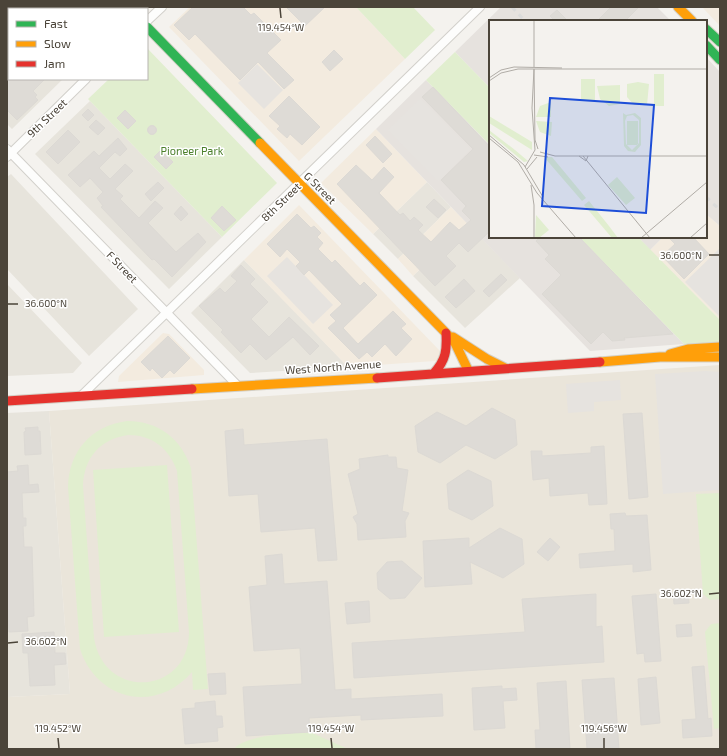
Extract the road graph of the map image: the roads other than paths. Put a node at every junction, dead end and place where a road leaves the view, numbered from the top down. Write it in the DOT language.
graph roads {
  1 [pos="162,7"];
  2 [pos="480,7"];
  3 [pos="678,7"];
  4 [pos="148,20"];
  5 [pos="691,20"];
  6 [pos="148,28"];
  7 [pos="707,30"];
  8 [pos="720,42"];
  9 [pos="707,45"];
  10 [pos="720,60"];
  11 [pos="85,80"];
  12 [pos="8,153"];
  13 [pos="300,184"];
  14 [pos="167,313"];
  15 [pos="446,333"];
  16 [pos="720,347"];
  17 [pos="660,357"];
  18 [pos="720,357"];
  19 [pos="505,369"];
  20 [pos="468,370"];
  21 [pos="434,373"];
  22 [pos="237,385"];
  23 [pos="81,396"];
  24 [pos="7,401"];
  1 -- 4 [label="street"];
  2 -- 13 [label="street, 8th Street"];
  3 -- 5 [label="street"];
  6 -- 13 [label="street, G Street"];
  7 -- 8 [label="street"];
  9 -- 10 [label="street"];
  11 -- 12 [label="street, 9th Street"];
  12 -- 14 [label="street, F Street"];
  13 -- 14 [label="street, 8th Street"];
  13 -- 15 [label="street, G Street"];
  14 -- 22 [label="street, F Street"];
  14 -- 23 [label="street, 8th Street"];
  15 -- 19 [label="street"];
  15 -- 20 [label="street, G Street"];
  15 -- 21 [label="street"];
  16 -- 17 [label="street, West North Avenue"];
  17 -- 18 [label="street, West North Avenue"];
  17 -- 19 [label="street, West North Avenue"];
  19 -- 20 [label="street, West North Avenue"];
  20 -- 21 [label="street, West North Avenue"];
  21 -- 22 [label="street, West North Avenue"];
  22 -- 23 [label="street, West North Avenue"];
  23 -- 24 [label="street, West North Avenue"];
}
